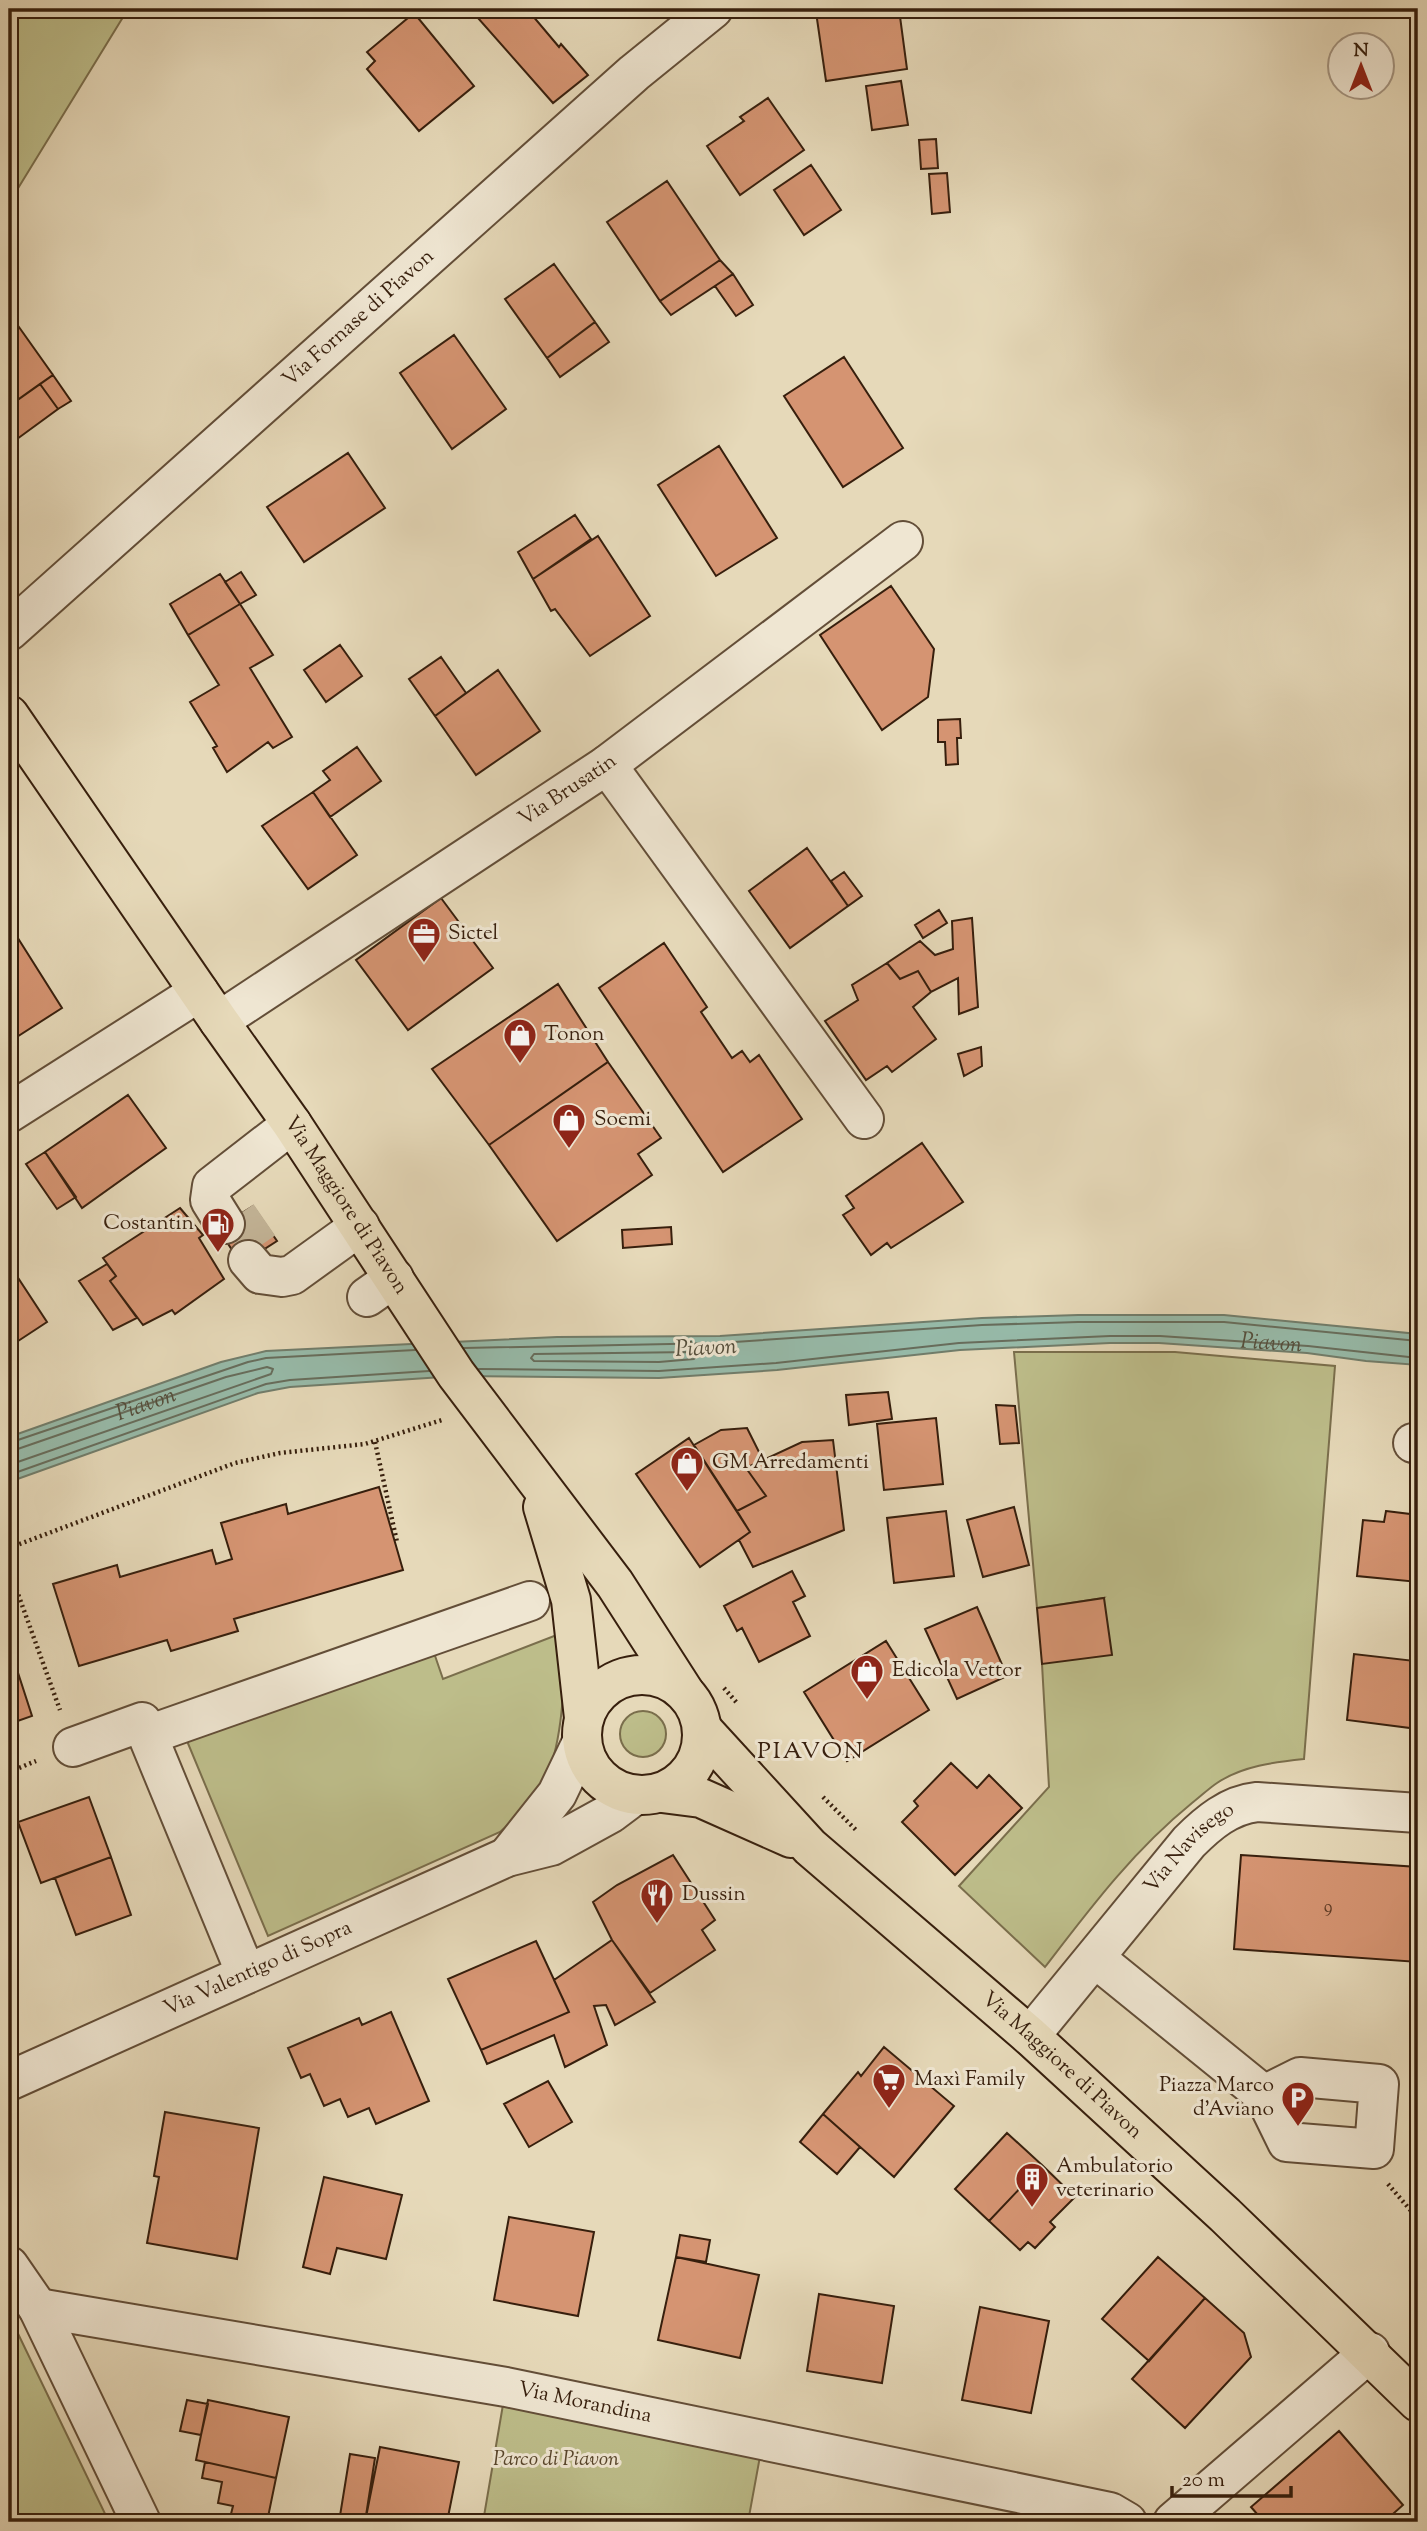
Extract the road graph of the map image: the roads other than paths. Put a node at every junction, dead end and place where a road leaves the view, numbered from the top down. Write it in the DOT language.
graph roads {
  1 [pos="713,9"];
  2 [pos="903,541"];
  3 [pos="9,631"];
  4 [pos="9,715"];
  5 [pos="607,765"];
  6 [pos="209,1007"];
  7 [pos="9,1113"];
  8 [pos="864,1119"];
  9 [pos="292,1124"];
  10 [pos="232,1219"];
  11 [pos="360,1226"];
  12 [pos="255,1255"];
  13 [pos="523,1464"];
  14 [pos="530,1601"];
  15 [pos="685,1693"];
  16 [pos="703,1730"];
  17 [pos="582,1731"];
  18 [pos="148,1735"];
  19 [pos="73,1747"];
  20 [pos="649,1794"];
  21 [pos="1418,1813"];
  22 [pos="810,1847"];
  23 [pos="507,1857"];
  24 [pos="1095,1958"];
  25 [pos="246,1974"];
  26 [pos="1030,2036"];
  27 [pos="9,2081"];
  28 [pos="1264,2095"];
  29 [pos="9,2266"];
  30 [pos="38,2308"];
  31 [pos="1370,2352"];
  32 [pos="1418,2402"];
  33 [pos="141,2522"];
  34 [pos="1127,2522"];
  35 [pos="1173,2522"];
  1 -- 3 [label="street, Via Fornase di Piavon"];
  2 -- 5 [label="street, Via Brusatin"];
  4 -- 6 [label="main road, Via Maggiore di Piavon"];
  5 -- 6 [label="street, Via Brusatin"];
  5 -- 8 [label="street"];
  6 -- 7 [label="street, Via Brusatin"];
  6 -- 9 [label="main road, Via Maggiore di Piavon"];
  9 -- 10 [label="street"];
  9 -- 11 [label="main road, Via Maggiore di Piavon"];
  11 -- 12 [label="street"];
  11 -- 13 [label="main road, Via Maggiore di Piavon"];
  13 -- 15 [label="main road, Via Maggiore di Piavon"];
  13 -- 17 [label="main road"];
  14 -- 18 [label="street"];
  15 -- 16 [label="main road, Via Maggiore di Piavon"];
  15 -- 17 [label="main road"];
  16 -- 20 [label="main road"];
  16 -- 22 [label="main road, Via Maggiore di Piavon"];
  17 -- 20 [label="main road"];
  17 -- 23 [label="street, Via Valentigo di Sopra"];
  18 -- 19 [label="street"];
  18 -- 25 [label="street"];
  20 -- 22 [label="main road"];
  20 -- 23 [label="street, Via Valentigo di Sopra"];
  21 -- 24 [label="street, Via Navisego"];
  22 -- 26 [label="main road, Via Maggiore di Piavon"];
  23 -- 25 [label="street, Via Valentigo di Sopra"];
  24 -- 26 [label="street, Via Navisego"];
  24 -- 28 [label="street"];
  25 -- 27 [label="street, Via Valentigo di Sopra"];
  26 -- 31 [label="main road, Via Maggiore di Piavon"];
  29 -- 30 [label="street"];
  30 -- 33 [label="street"];
  30 -- 34 [label="street, Via Morandina"];
  31 -- 32 [label="main road, Via Maggiore di Piavon"];
  31 -- 35 [label="street"];
}
